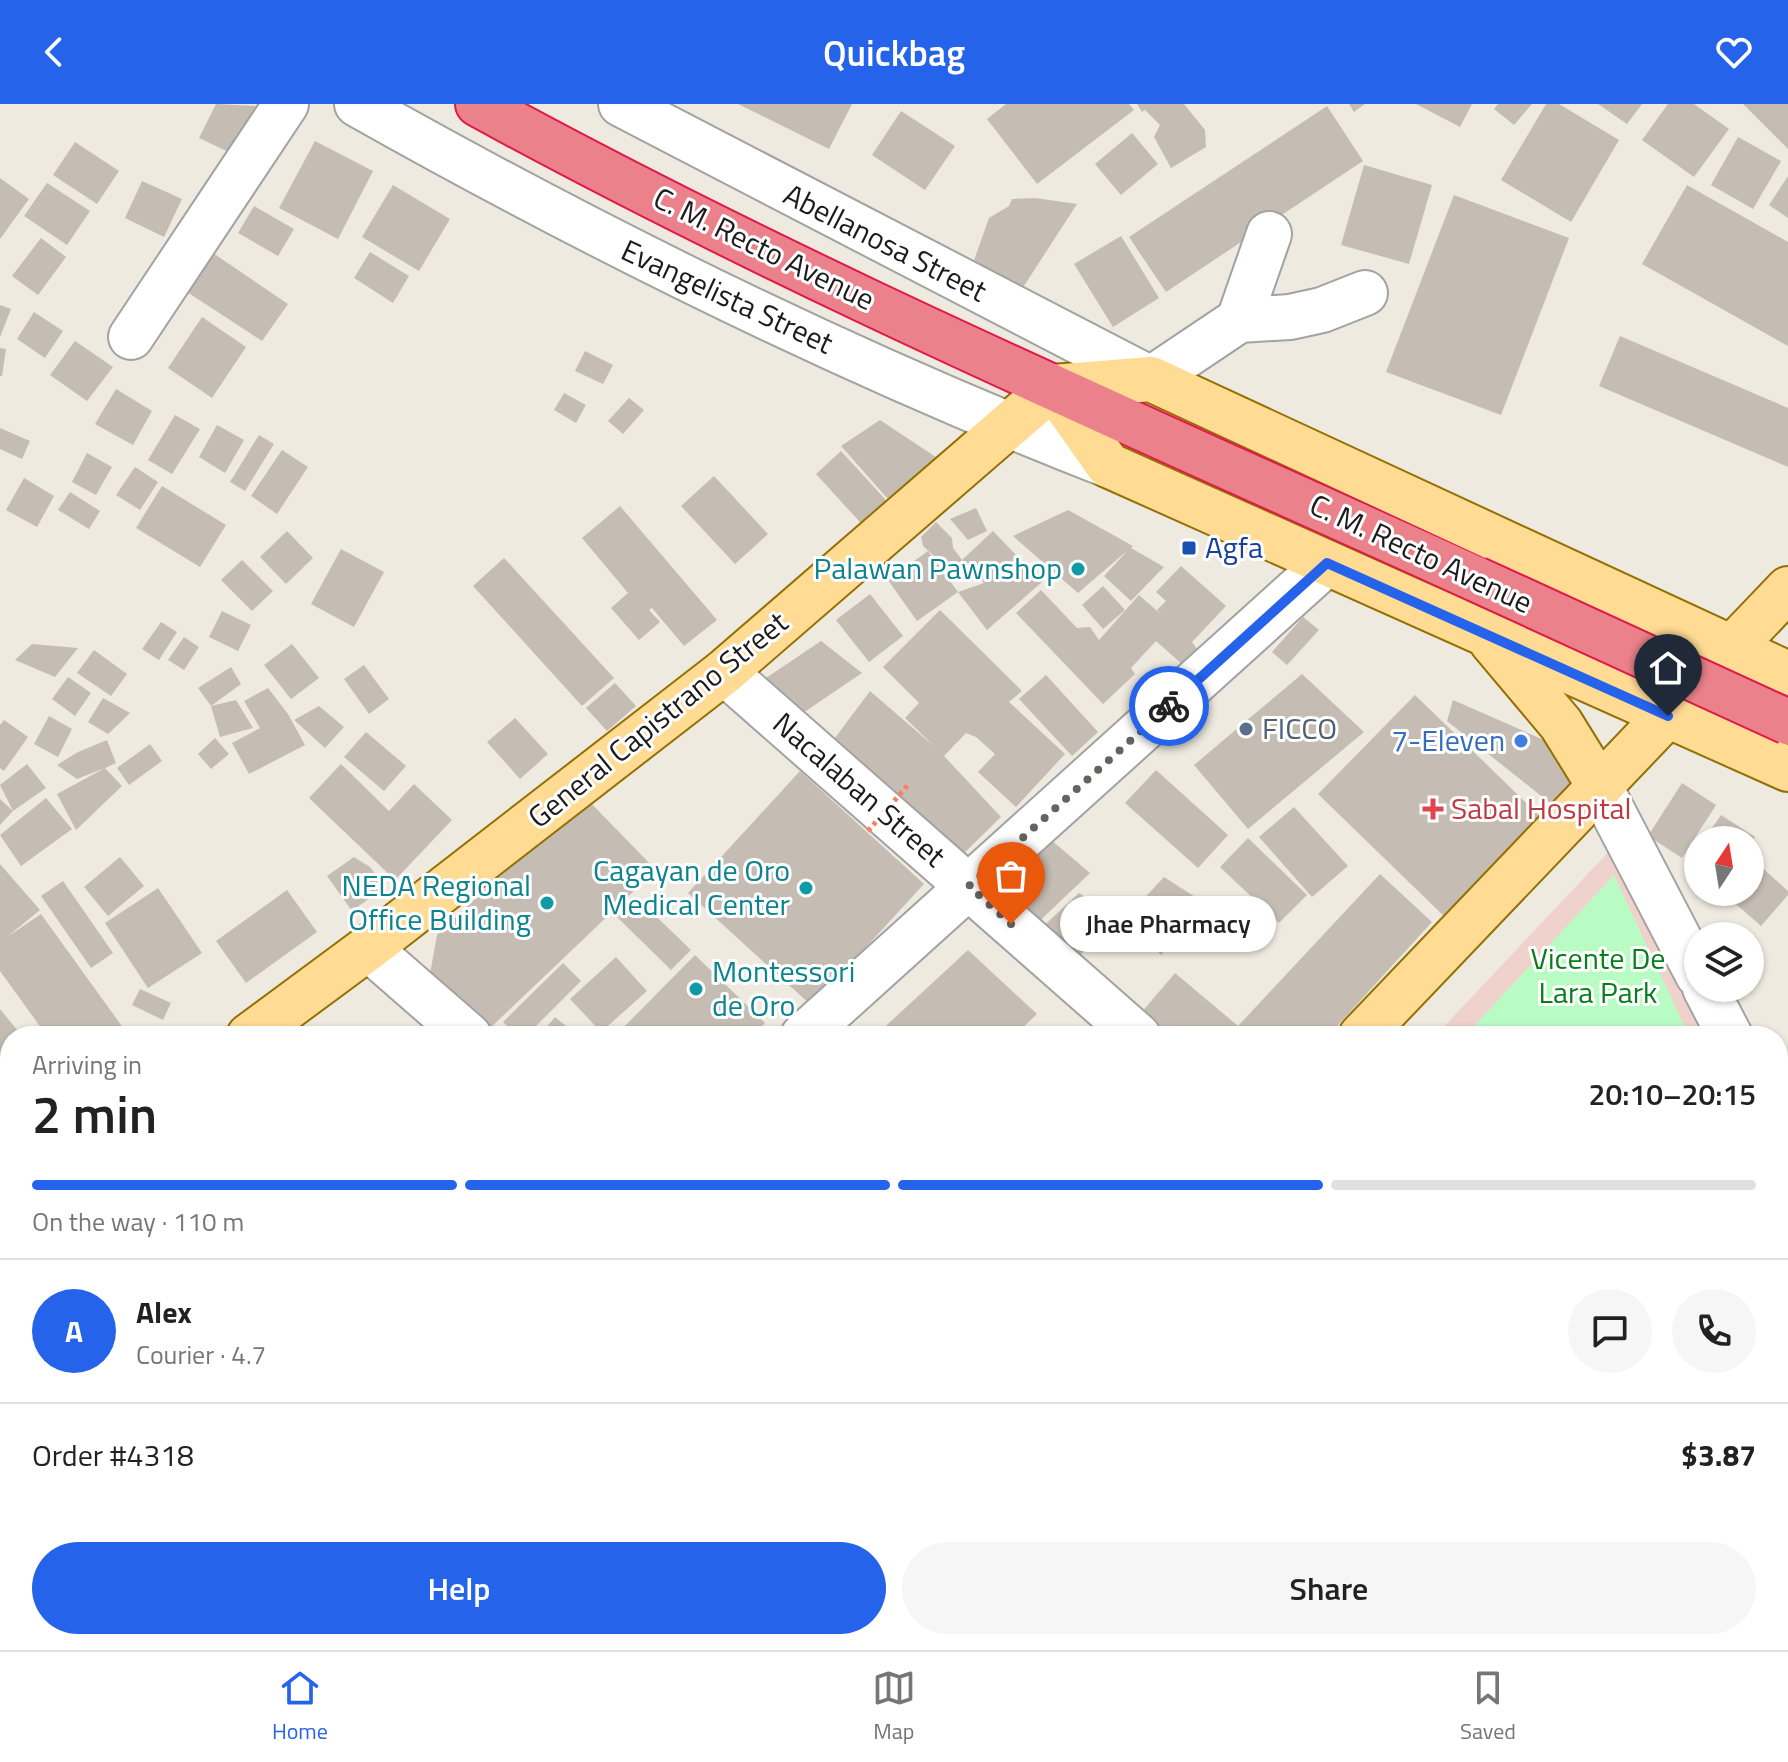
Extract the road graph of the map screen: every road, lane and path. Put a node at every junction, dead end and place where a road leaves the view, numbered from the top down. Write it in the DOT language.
graph roads {
  1 [pos="286,104"];
  2 [pos="357,104"];
  3 [pos="478,104"];
  4 [pos="621,104"];
  5 [pos="1269,234"];
  6 [pos="1365,293"];
  7 [pos="1239,320"];
  8 [pos="131,337"];
  9 [pos="1151,379"];
  10 [pos="1053,387"];
  11 [pos="1009,426"];
  12 [pos="1108,465"];
  13 [pos="1327,563"];
  14 [pos="1788,589"];
  15 [pos="1485,633"];
  16 [pos="1732,648"];
  17 [pos="724,672"];
  18 [pos="1788,674"];
  19 [pos="1668,716"];
  20 [pos="1788,722"];
  21 [pos="1788,769"];
  22 [pos="908,785"];
  23 [pos="1600,787"];
  24 [pos="868,831"];
  25 [pos="969,886"];
  26 [pos="368,948"];
  27 [pos="1684,948"];
  28 [pos="1712,1002"];
  29 [pos="263,1026"];
  30 [pos="458,1026"];
  31 [pos="814,1026"];
  32 [pos="1127,1026"];
  33 [pos="1371,1026"];
  34 [pos="1725,1026"];
  1 -- 8 [label="street"];
  2 -- 11 [label="street, Evangelista Street"];
  3 -- 10 [label="highway, C. M. Recto Avenue"];
  4 -- 9 [label="street, Abellanosa Street"];
  5 -- 7 [label="street"];
  6 -- 7 [label="street"];
  7 -- 9 [label="street"];
  9 -- 10 [label="main road, C. M. Recto Avenue"];
  9 -- 16 [label="main road, C. M. Recto Avenue"];
  10 -- 11 [label="main road, General Capistrano Street"];
  10 -- 12 [label="main road, C. M. Recto Avenue"];
  10 -- 20 [label="highway, C. M. Recto Avenue, bridge"];
  11 -- 12 [label="street, Evangelista Street"];
  11 -- 17 [label="main road, General Capistrano Street"];
  12 -- 13 [label="main road, C. M. Recto Avenue"];
  13 -- 15 [label="main road, C. M. Recto Avenue"];
  13 -- 25 [label="street"];
  14 -- 16 [label="main road"];
  15 -- 19 [label="main road, C. M. Recto Avenue"];
  15 -- 23 [label="main road"];
  16 -- 18 [label="main road, C. M. Recto Avenue"];
  16 -- 19 [label="main road"];
  17 -- 25 [label="street, Nacalaban Street"];
  17 -- 26 [label="main road, General Capistrano Street"];
  19 -- 21 [label="main road, C. M. Recto Avenue"];
  19 -- 23 [label="main road"];
  22 -- 24 [label="path, bridge"];
  23 -- 27 [label="street"];
  23 -- 33 [label="main road"];
  25 -- 31 [label="street"];
  25 -- 32 [label="street, Nacalaban Street"];
  26 -- 29 [label="main road, General Capistrano Street"];
  26 -- 30 [label="street"];
  28 -- 34 [label="street"];
}
